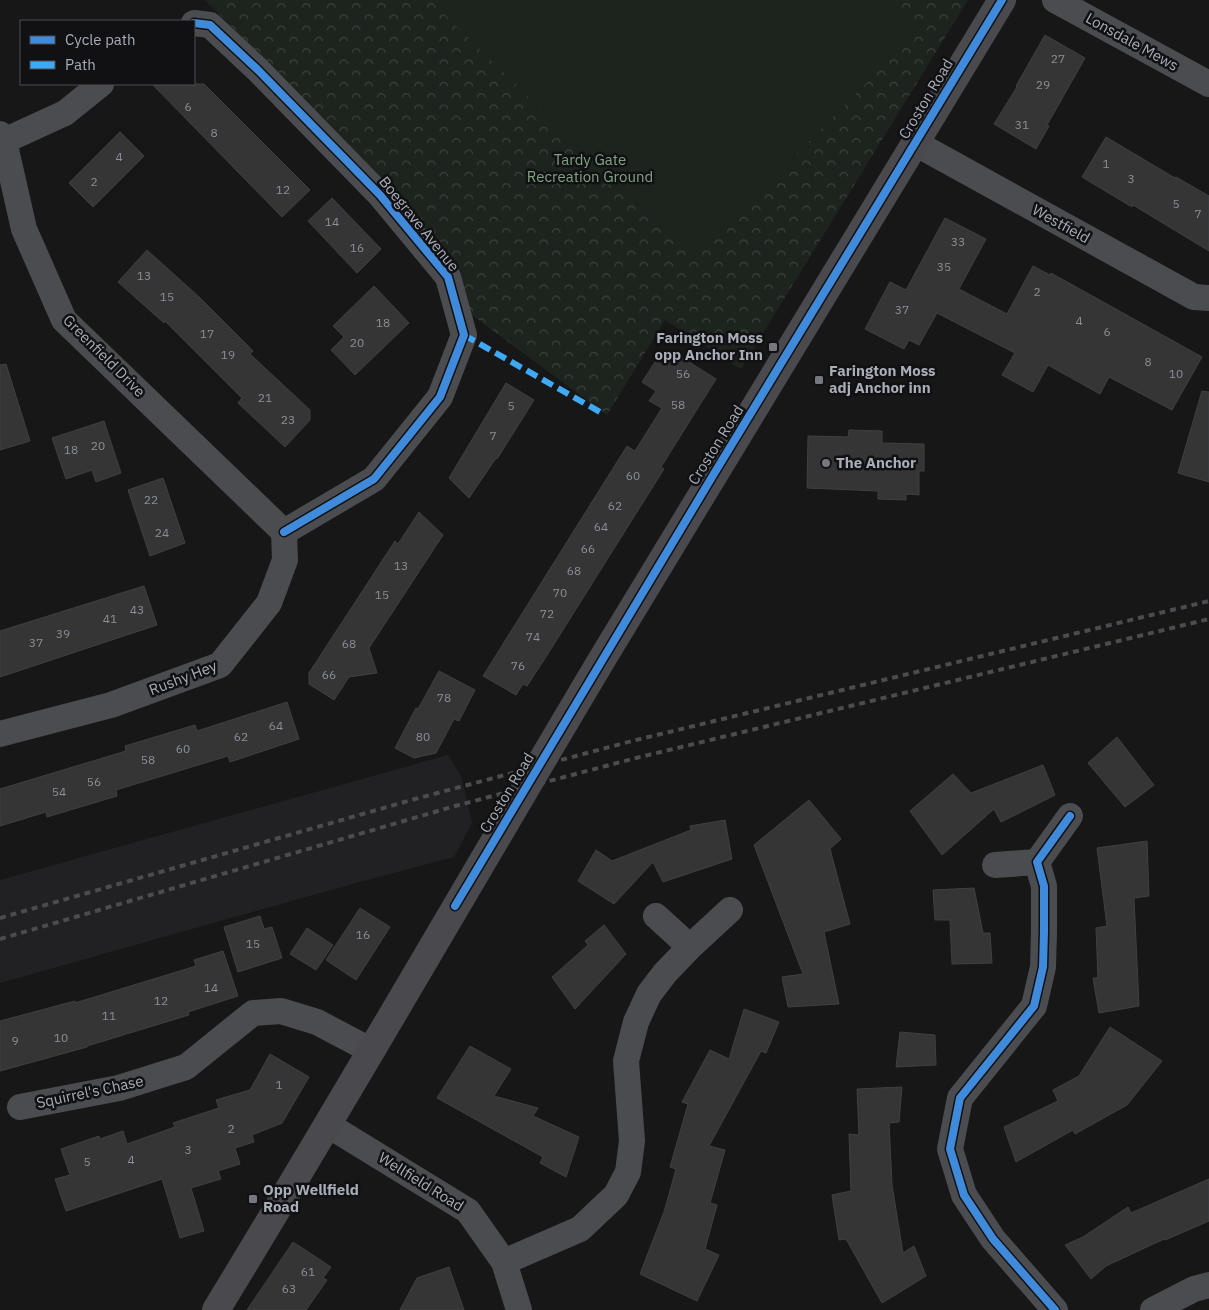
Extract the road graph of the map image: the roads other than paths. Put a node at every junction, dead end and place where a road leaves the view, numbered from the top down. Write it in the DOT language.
graph roads {
  1 [pos="1002,0"];
  2 [pos="1055,0"];
  3 [pos="195,23"];
  4 [pos="1209,84"];
  5 [pos="100,85"];
  6 [pos="2,137"];
  7 [pos="915,143"];
  8 [pos="1209,298"];
  9 [pos="284,532"];
  10 [pos="0,734"];
  11 [pos="1070,816"];
  12 [pos="1037,862"];
  13 [pos="995,865"];
  14 [pos="730,910"];
  15 [pos="656,916"];
  16 [pos="690,947"];
  17 [pos="370,1050"];
  18 [pos="20,1107"];
  19 [pos="328,1125"];
  20 [pos="504,1262"];
  21 [pos="1209,1285"];
  22 [pos="216,1310"];
  23 [pos="519,1310"];
  24 [pos="1055,1310"];
  25 [pos="1153,1310"];
  1 -- 7 [label="street, Croston Road"];
  2 -- 4 [label="street, Lonsdale Mews"];
  3 -- 9 [label="street, Boegrave Avenue"];
  5 -- 6 [label="street"];
  6 -- 9 [label="street, Greenfield Drive"];
  7 -- 8 [label="street, Westfield"];
  7 -- 17 [label="street, Croston Road"];
  9 -- 10 [label="street, Rushy Hey"];
  11 -- 12 [label="street"];
  12 -- 13 [label="street"];
  12 -- 24 [label="street"];
  14 -- 16 [label="street"];
  15 -- 16 [label="street"];
  16 -- 20 [label="street"];
  17 -- 18 [label="street, Squirrel's Chase"];
  17 -- 19 [label="street, Croston Road"];
  19 -- 20 [label="street, Wellfield Road"];
  19 -- 22 [label="street, Croston Road"];
  20 -- 23 [label="street, Wellfield Road"];
  21 -- 25 [label="street"];
}
